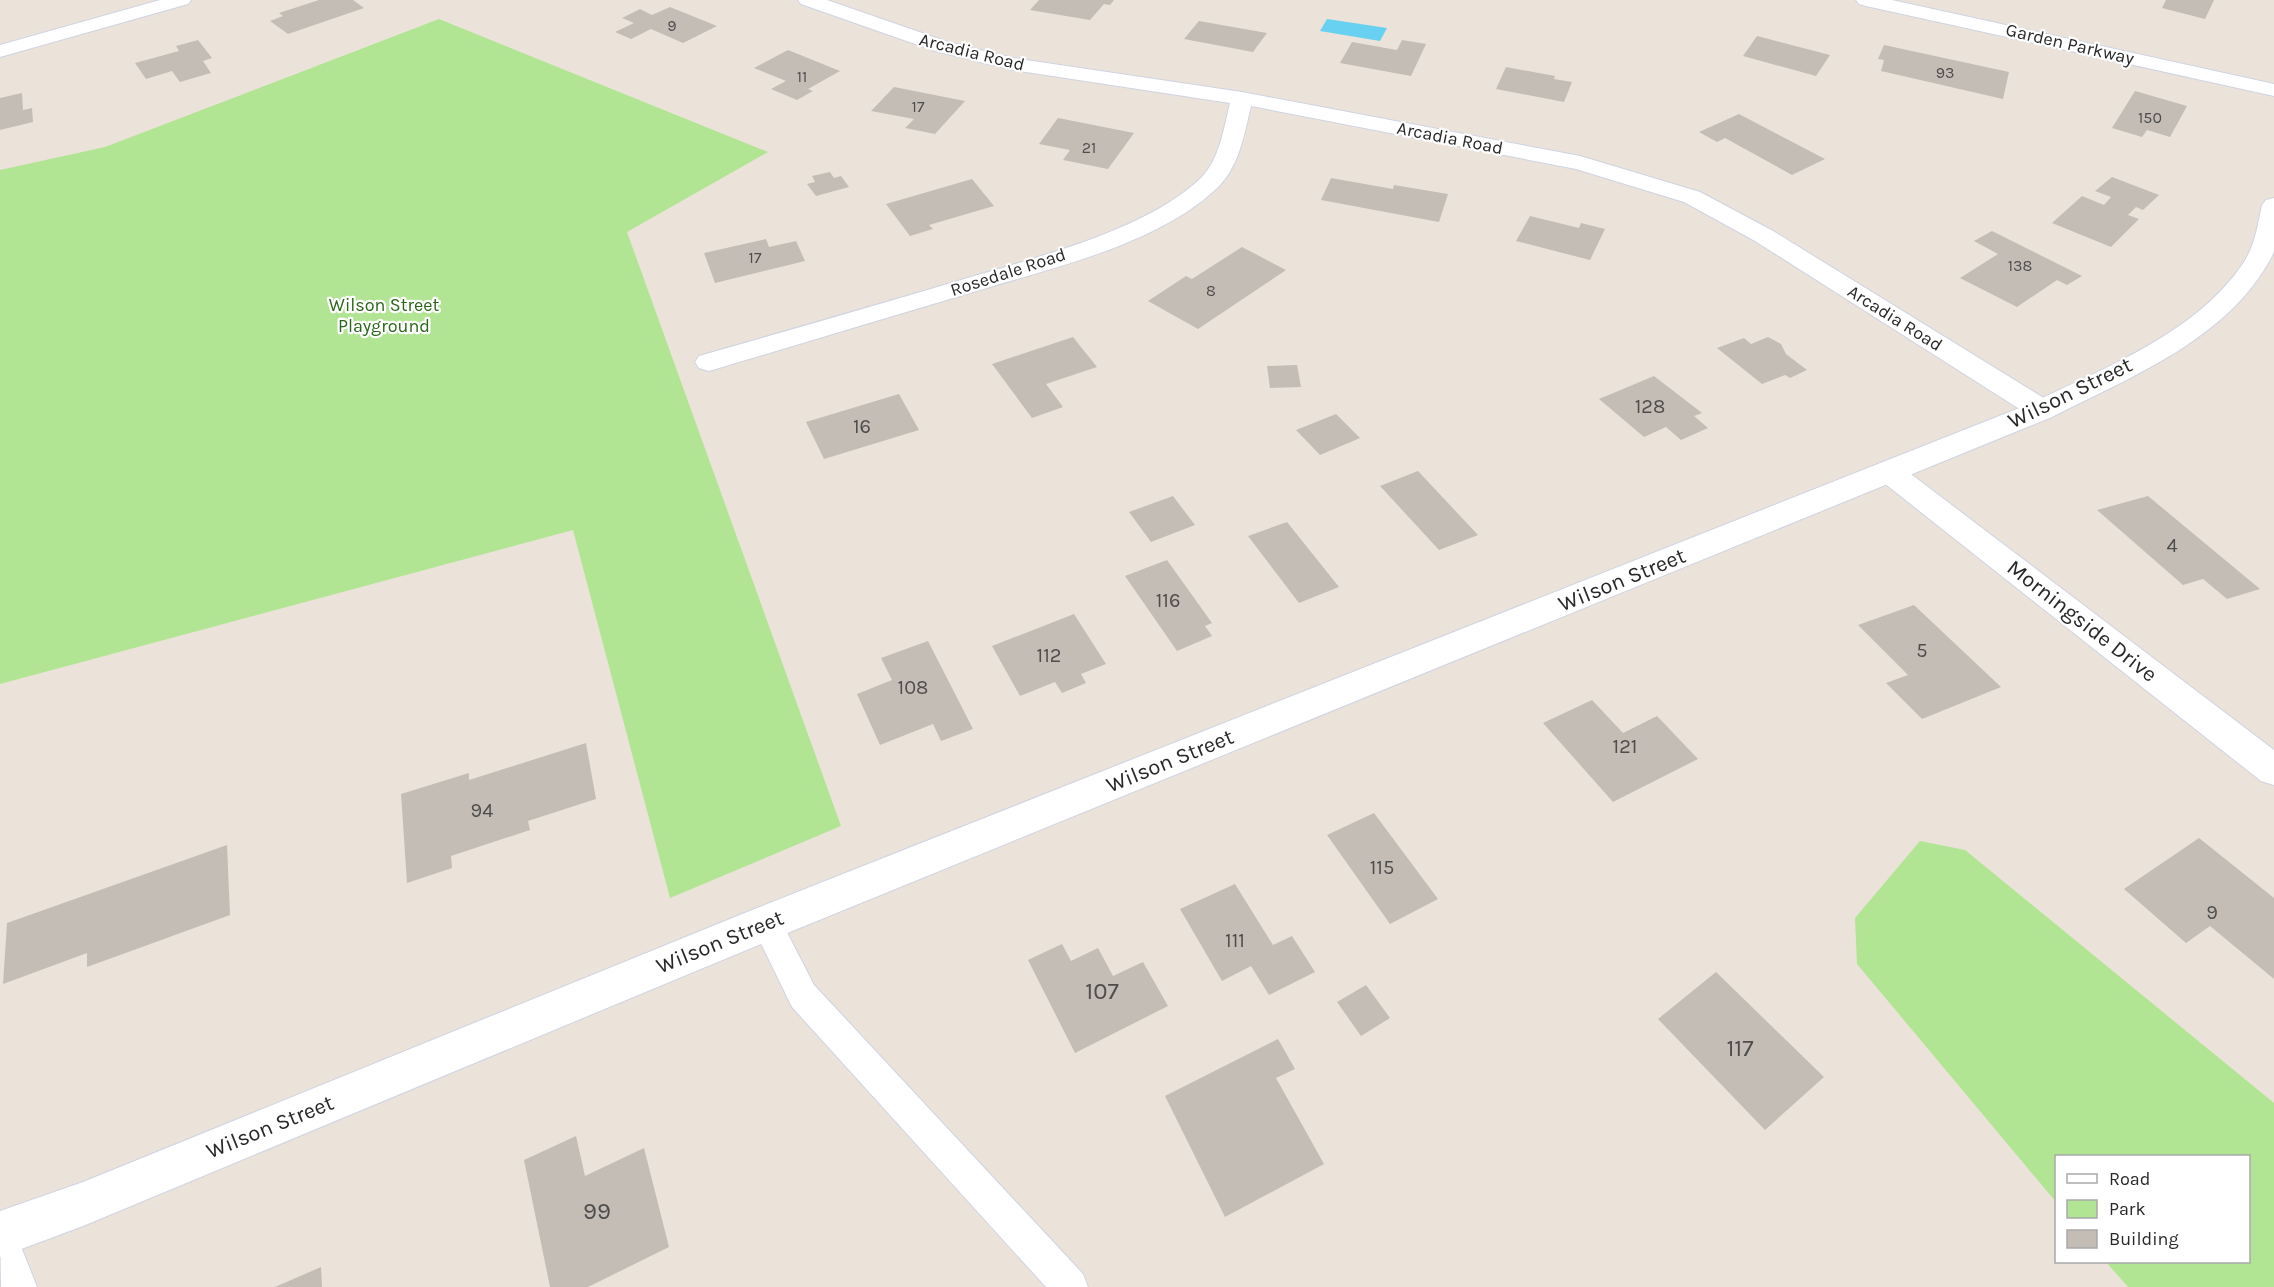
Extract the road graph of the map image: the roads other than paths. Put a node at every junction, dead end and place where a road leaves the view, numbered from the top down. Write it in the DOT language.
graph roads {
  1 [pos="181,0"];
  2 [pos="808,0"];
  3 [pos="1866,0"];
  4 [pos="0,51"];
  5 [pos="2274,90"];
  6 [pos="1242,99"];
  7 [pos="2274,206"];
  8 [pos="709,362"];
  9 [pos="2042,410"];
  10 [pos="1889,472"];
  11 [pos="2274,770"];
  12 [pos="766,923"];
  13 [pos="0,1235"];
  14 [pos="20,1287"];
  15 [pos="1070,1287"];
  1 -- 4 [label="street"];
  2 -- 6 [label="street, Arcadia Road"];
  3 -- 5 [label="street, Garden Parkway"];
  6 -- 8 [label="street, Rosedale Road"];
  6 -- 9 [label="street, Arcadia Road"];
  7 -- 9 [label="street, Wilson Street"];
  9 -- 10 [label="street, Wilson Street"];
  10 -- 11 [label="street, Morningside Drive"];
  10 -- 12 [label="street, Wilson Street"];
  12 -- 13 [label="street, Wilson Street"];
  12 -- 15 [label="lane"];
  13 -- 14 [label="lane"];
}
